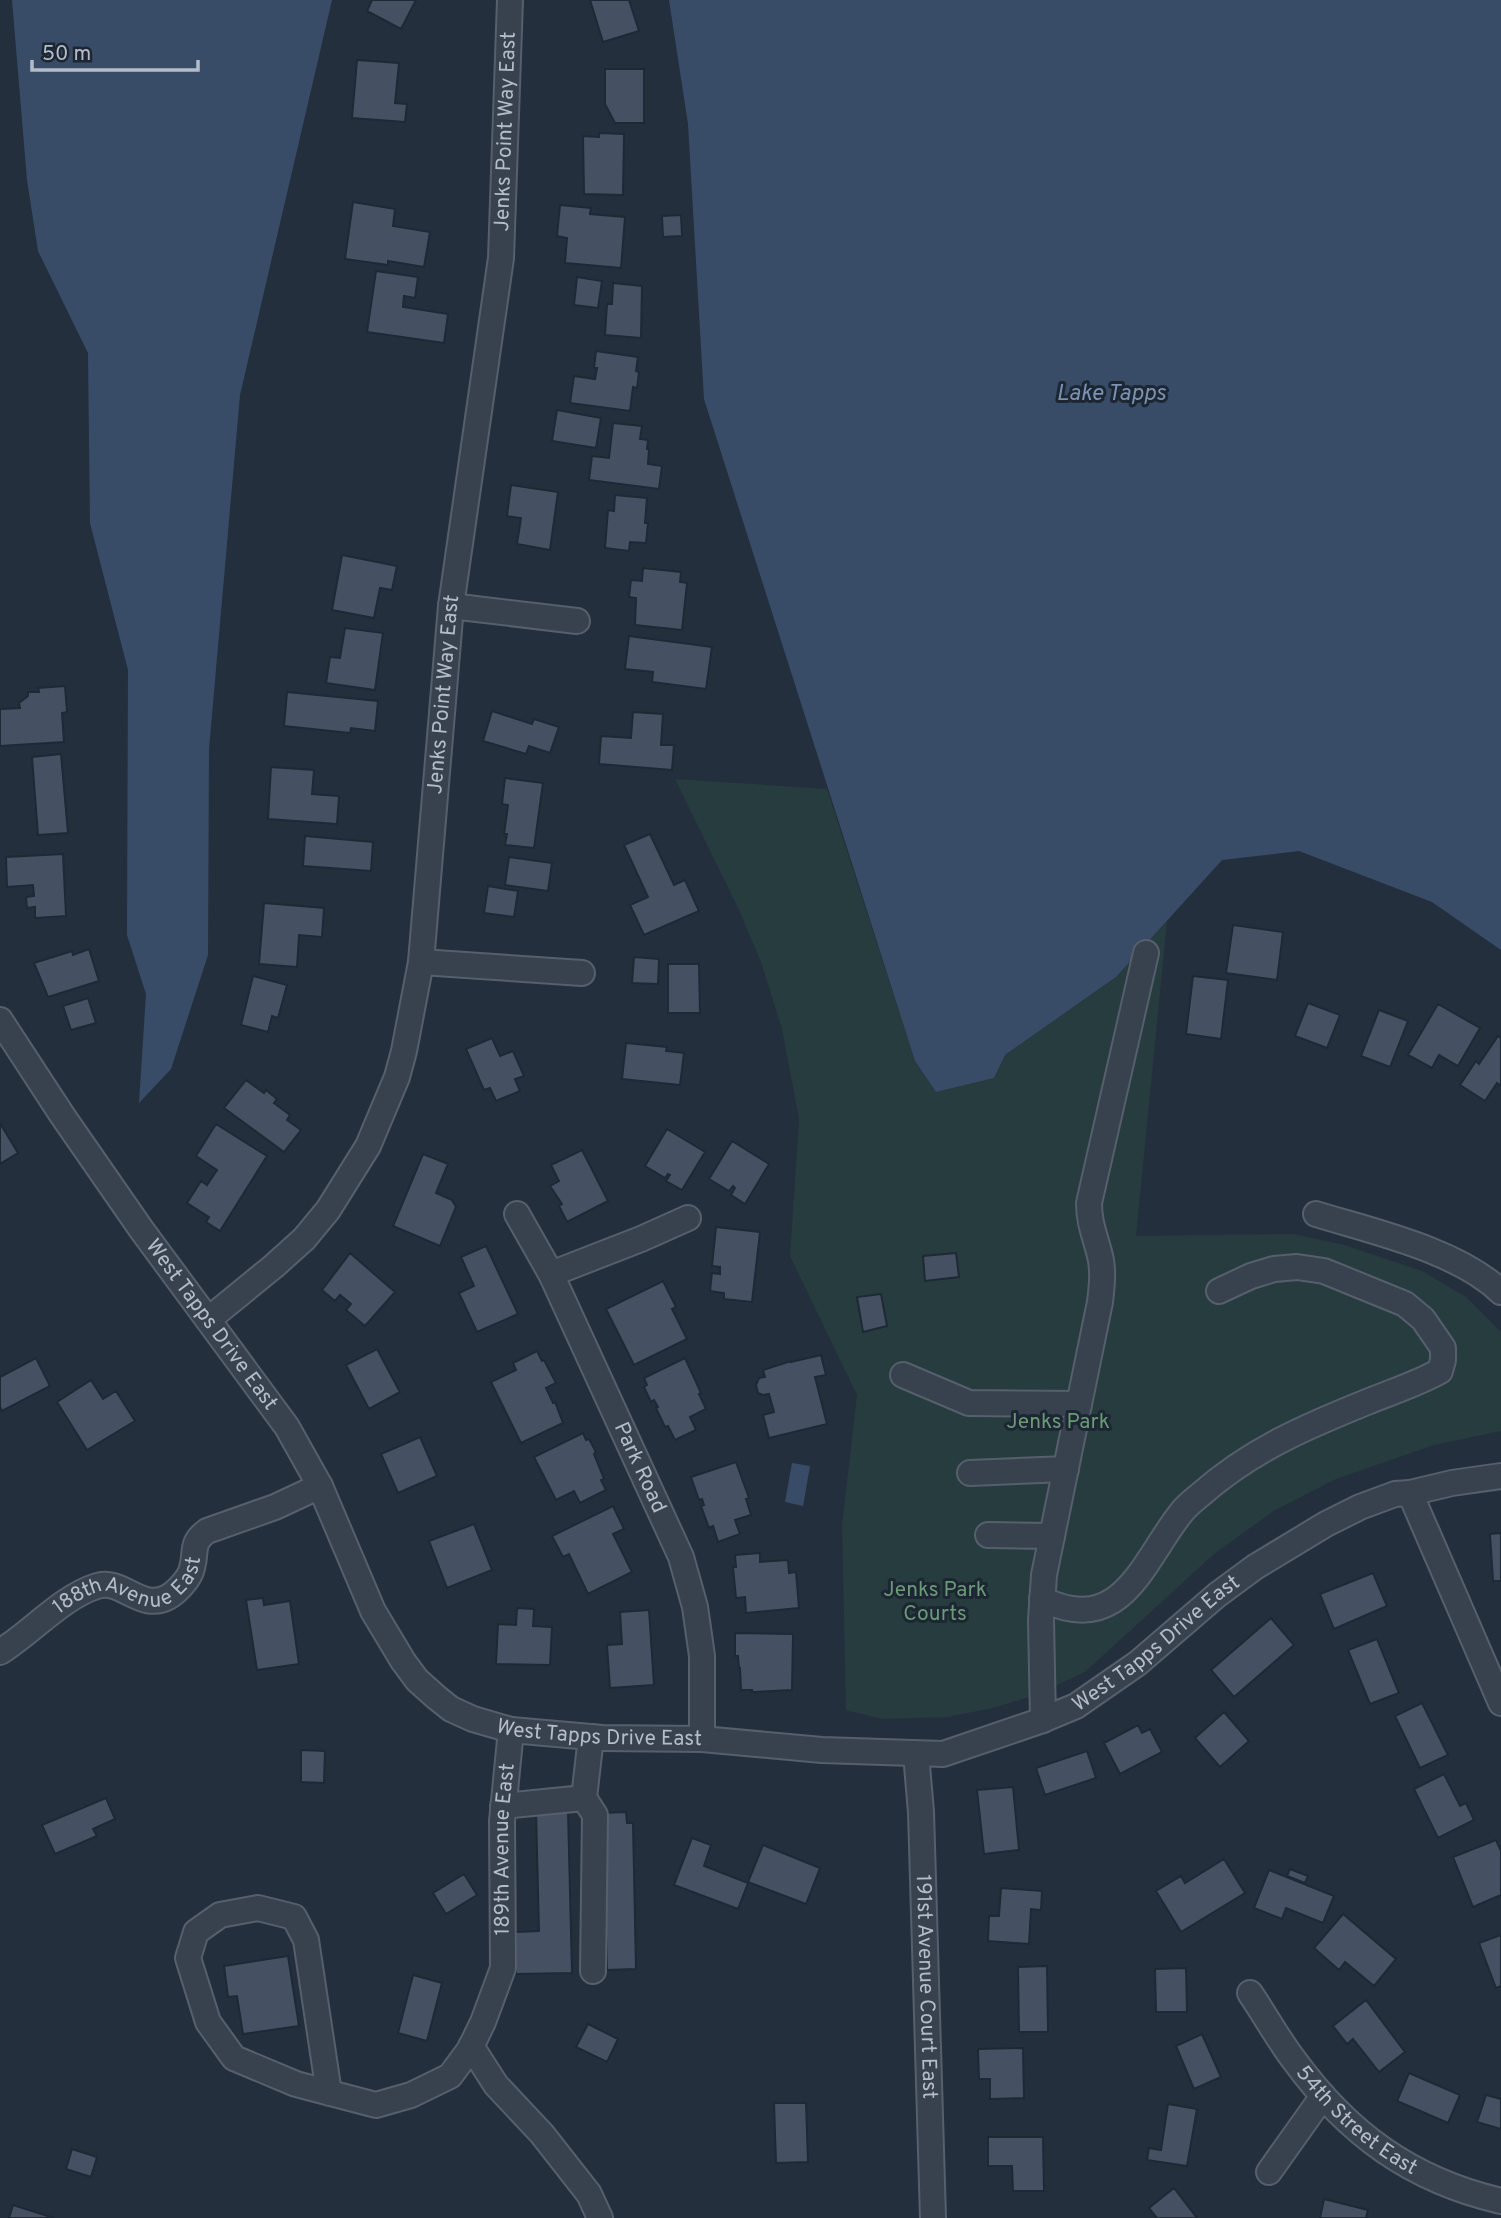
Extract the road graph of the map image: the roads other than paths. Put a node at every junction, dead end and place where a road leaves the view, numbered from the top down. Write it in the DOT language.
graph roads {
  1 [pos="510,0"];
  2 [pos="451,606"];
  3 [pos="577,621"];
  4 [pos="1146,953"];
  5 [pos="421,962"];
  6 [pos="582,972"];
  7 [pos="0,1020"];
  8 [pos="517,1214"];
  9 [pos="1316,1214"];
  10 [pos="688,1218"];
  11 [pos="551,1273"];
  12 [pos="1219,1291"];
  13 [pos="1501,1292"];
  14 [pos="209,1319"];
  15 [pos="903,1375"];
  16 [pos="1079,1404"];
  17 [pos="1066,1469"];
  18 [pos="970,1473"];
  19 [pos="1501,1476"];
  20 [pos="320,1486"];
  21 [pos="1410,1493"];
  22 [pos="988,1535"];
  23 [pos="1052,1536"];
  24 [pos="1042,1599"];
  25 [pos="0,1652"];
  26 [pos="1501,1703"];
  27 [pos="1043,1720"];
  28 [pos="510,1730"];
  29 [pos="591,1737"];
  30 [pos="702,1739"];
  31 [pos="916,1754"];
  32 [pos="584,1798"];
  33 [pos="503,1806"];
  34 [pos="593,1971"];
  35 [pos="1250,1993"];
  36 [pos="471,2046"];
  37 [pos="329,2092"];
  38 [pos="1323,2096"];
  39 [pos="1269,2172"];
  40 [pos="1501,2201"];
  41 [pos="600,2218"];
  42 [pos="933,2218"];
  1 -- 2 [label="street, Jenks Point Way East"];
  2 -- 3 [label="street"];
  2 -- 5 [label="street, Jenks Point Way East"];
  4 -- 16 [label="street"];
  5 -- 6 [label="street"];
  5 -- 14 [label="street, Jenks Point Way East"];
  7 -- 14 [label="street, West Tapps Drive East"];
  8 -- 11 [label="street, Park Road"];
  9 -- 13 [label="street"];
  10 -- 11 [label="street"];
  11 -- 30 [label="street, Park Road"];
  12 -- 24 [label="street"];
  14 -- 20 [label="street, West Tapps Drive East"];
  15 -- 16 [label="street"];
  16 -- 17 [label="street"];
  17 -- 18 [label="street"];
  17 -- 23 [label="street"];
  19 -- 21 [label="street, West Tapps Drive East"];
  20 -- 25 [label="street, 188th Avenue East"];
  20 -- 28 [label="street, West Tapps Drive East"];
  21 -- 26 [label="street"];
  21 -- 27 [label="street, West Tapps Drive East"];
  22 -- 23 [label="street"];
  23 -- 24 [label="street"];
  24 -- 27 [label="street"];
  27 -- 31 [label="street, West Tapps Drive East"];
  28 -- 29 [label="street, West Tapps Drive East"];
  28 -- 33 [label="street, 189th Avenue East"];
  29 -- 30 [label="street, West Tapps Drive East"];
  29 -- 32 [label="street"];
  30 -- 31 [label="street, West Tapps Drive East"];
  31 -- 42 [label="street, 191st Avenue Court East"];
  32 -- 33 [label="street"];
  32 -- 34 [label="street"];
  33 -- 36 [label="street, 189th Avenue East"];
  35 -- 38 [label="street, 54th Street East"];
  36 -- 37 [label="street"];
  36 -- 41 [label="street"];
  37 -- 37 [label="street"];
  38 -- 39 [label="street"];
  38 -- 40 [label="street, 54th Street East"];
}
